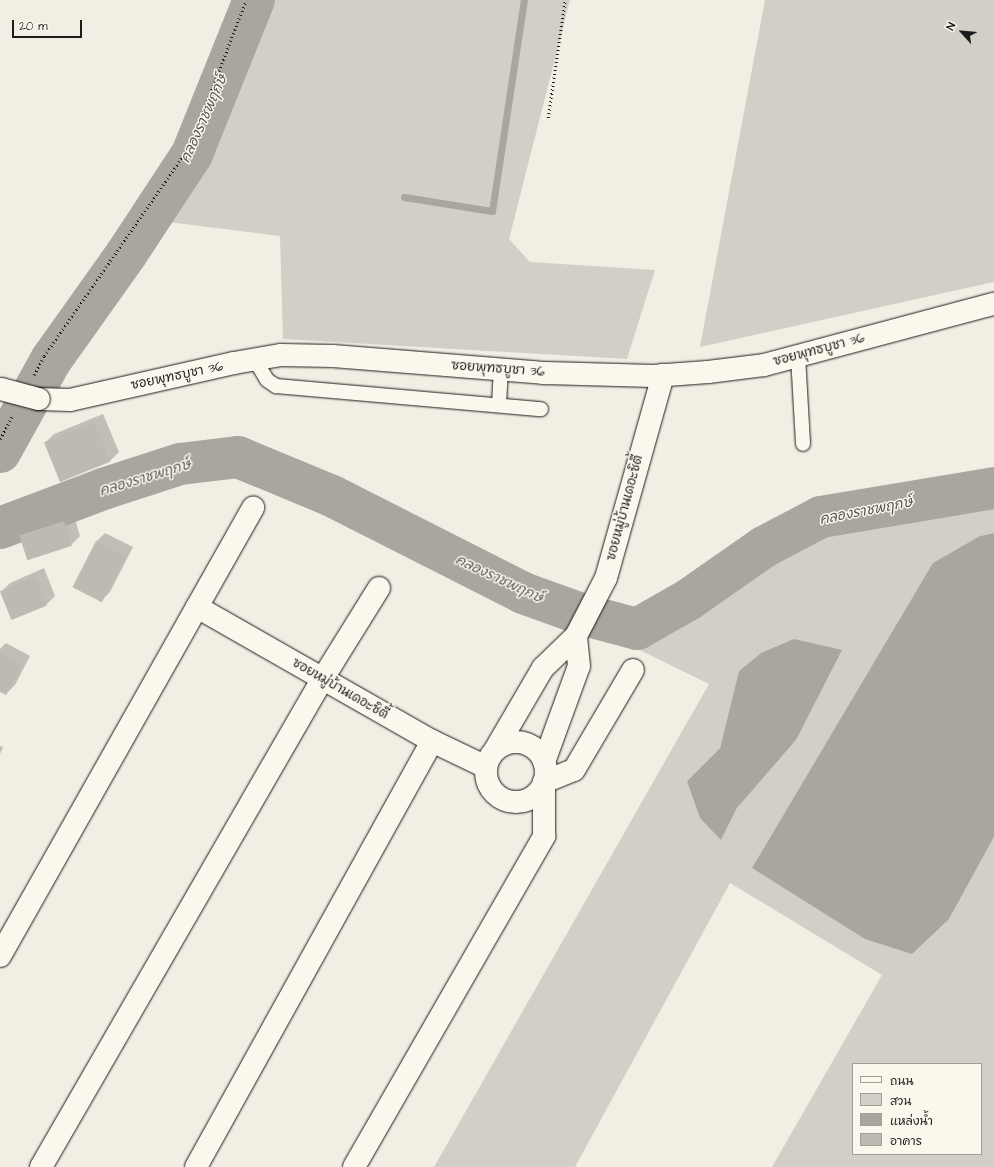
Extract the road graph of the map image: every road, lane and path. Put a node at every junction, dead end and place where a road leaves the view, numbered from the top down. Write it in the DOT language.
graph roads {
  1 [pos="246,0"];
  2 [pos="565,0"];
  3 [pos="548,118"];
  4 [pos="994,304"];
  5 [pos="798,356"];
  6 [pos="255,360"];
  7 [pos="501,370"];
  8 [pos="663,375"];
  9 [pos="33,376"];
  10 [pos="1,389"];
  11 [pos="499,405"];
  12 [pos="541,409"];
  13 [pos="15,411"];
  14 [pos="0,439"];
  15 [pos="803,444"];
  16 [pos="253,508"];
  17 [pos="379,588"];
  18 [pos="197,607"];
  19 [pos="578,630"];
  20 [pos="634,670"];
  21 [pos="323,678"];
  22 [pos="432,741"];
  23 [pos="491,759"];
  24 [pos="544,772"];
  25 [pos="0,956"];
  26 [pos="41,1167"];
  27 [pos="196,1167"];
  28 [pos="354,1167"];
  1 -- 9 [label="path"];
  2 -- 3 [label="path"];
  4 -- 5 [label="street, ซอยพุทธบูชา 36"];
  5 -- 8 [label="street, ซอยพุทธบูชา 36"];
  5 -- 15 [label="lane"];
  6 -- 7 [label="street, ซอยพุทธบูชา 36"];
  6 -- 10 [label="street, ซอยพุทธบูชา 36, bridge"];
  6 -- 11 [label="lane"];
  7 -- 8 [label="street, ซอยพุทธบูชา 36"];
  7 -- 11 [label="lane"];
  8 -- 19 [label="street, ซอยหมู่บ้านเดอะซิตี้"];
  11 -- 12 [label="lane"];
  13 -- 14 [label="path"];
  16 -- 18 [label="street"];
  17 -- 21 [label="street"];
  18 -- 21 [label="street, ซอยหมู่บ้านเดอะซิตี้"];
  18 -- 25 [label="street"];
  19 -- 23 [label="street, ซอยหมู่บ้านเดอะซิตี้"];
  19 -- 24 [label="street"];
  20 -- 24 [label="street"];
  21 -- 22 [label="street, ซอยหมู่บ้านเดอะซิตี้"];
  21 -- 26 [label="street"];
  22 -- 23 [label="street, ซอยหมู่บ้านเดอะซิตี้"];
  22 -- 27 [label="street"];
  23 -- 24 [label="street"];
  23 -- 24 [label="street"];
  24 -- 28 [label="street"];
}
